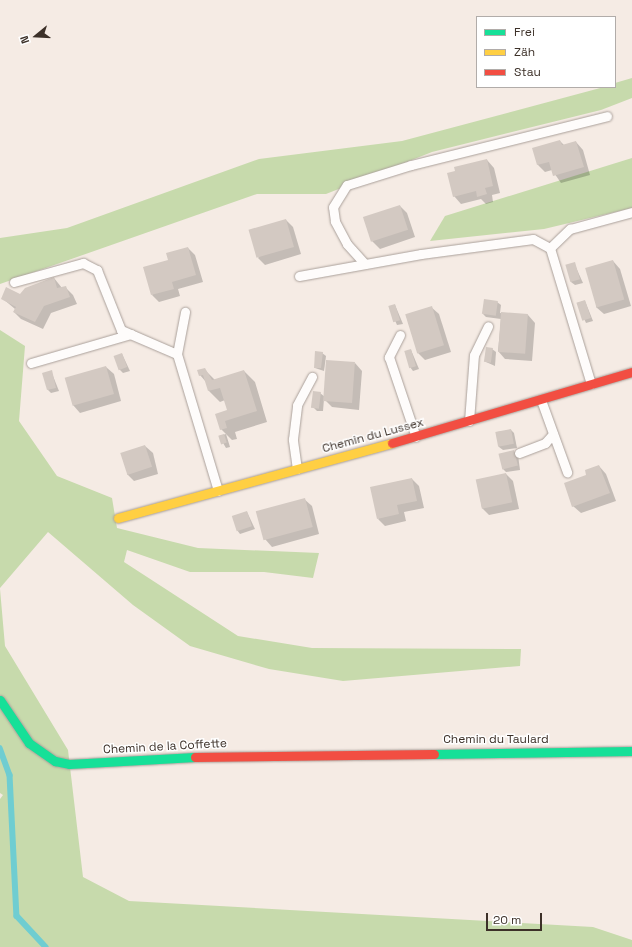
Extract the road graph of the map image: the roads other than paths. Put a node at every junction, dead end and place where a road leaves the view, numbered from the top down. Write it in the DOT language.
graph roads {
  1 [pos="607,116"];
  2 [pos="632,212"];
  3 [pos="550,248"];
  4 [pos="366,264"];
  5 [pos="299,276"];
  6 [pos="14,282"];
  7 [pos="185,312"];
  8 [pos="488,326"];
  9 [pos="131,334"];
  10 [pos="400,335"];
  11 [pos="177,354"];
  12 [pos="31,363"];
  13 [pos="632,372"];
  14 [pos="312,378"];
  15 [pos="591,384"];
  16 [pos="541,400"];
  17 [pos="469,422"];
  18 [pos="553,434"];
  19 [pos="416,437"];
  20 [pos="519,453"];
  21 [pos="297,469"];
  22 [pos="567,472"];
  23 [pos="218,491"];
  24 [pos="118,518"];
  25 [pos="0,700"];
  26 [pos="632,751"];
  27 [pos="360,753"];
  1 -- 4 [label="lane"];
  2 -- 3 [label="lane"];
  3 -- 4 [label="lane"];
  3 -- 15 [label="lane"];
  4 -- 5 [label="lane"];
  6 -- 9 [label="lane"];
  7 -- 11 [label="lane"];
  8 -- 17 [label="lane"];
  9 -- 11 [label="lane"];
  9 -- 12 [label="lane"];
  10 -- 19 [label="lane"];
  11 -- 23 [label="lane"];
  13 -- 15 [label="street, Chemin du Lussex"];
  14 -- 21 [label="lane"];
  15 -- 16 [label="street, Chemin du Lussex"];
  16 -- 17 [label="street, Chemin du Lussex"];
  16 -- 18 [label="lane"];
  17 -- 19 [label="street, Chemin du Lussex"];
  18 -- 20 [label="lane"];
  18 -- 22 [label="lane"];
  19 -- 21 [label="street, Chemin du Lussex"];
  21 -- 23 [label="street, Chemin du Lussex"];
  23 -- 24 [label="street, Chemin du Lussex"];
  25 -- 27 [label="street, Chemin de la Coffette"];
  26 -- 27 [label="street, Chemin du Taulard"];
}
